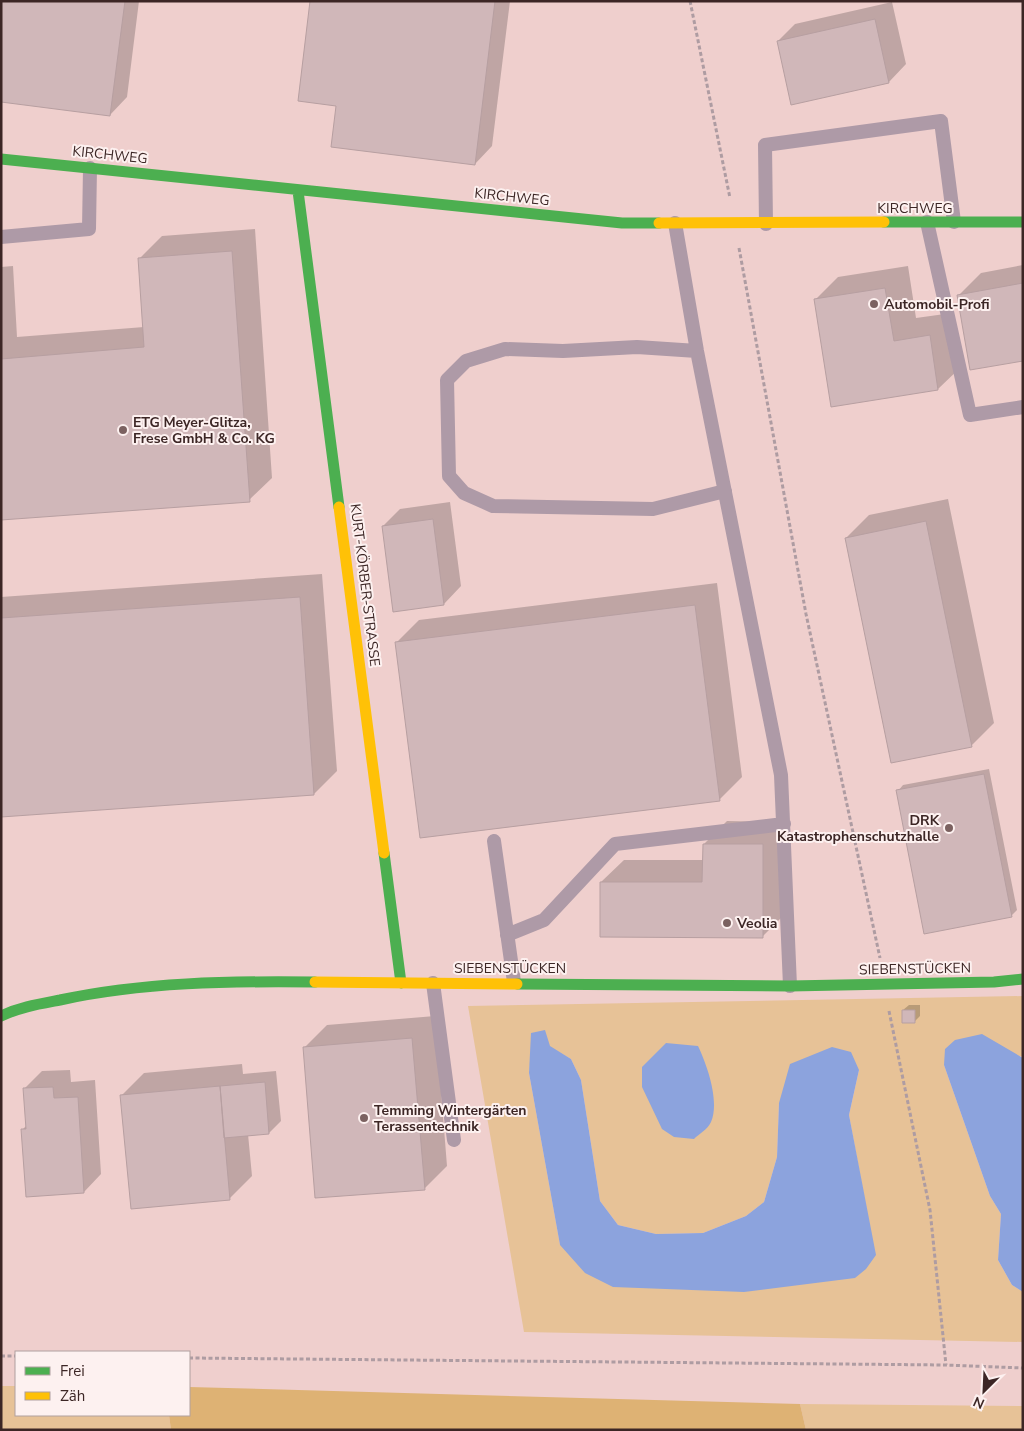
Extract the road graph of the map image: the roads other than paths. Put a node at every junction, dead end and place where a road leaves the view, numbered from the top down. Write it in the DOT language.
graph roads {
  1 [pos="1,158"];
  2 [pos="90,168"];
  3 [pos="298,191"];
  4 [pos="927,222"];
  5 [pos="954,222"];
  6 [pos="1023,222"];
  7 [pos="675,223"];
  8 [pos="766,224"];
  9 [pos="1,237"];
  10 [pos="697,351"];
  11 [pos="1023,406"];
  12 [pos="725,491"];
  13 [pos="784,824"];
  14 [pos="494,841"];
  15 [pos="508,935"];
  16 [pos="1023,979"];
  17 [pos="433,982"];
  18 [pos="514,982"];
  19 [pos="401,983"];
  20 [pos="790,986"];
  21 [pos="1,1016"];
  22 [pos="454,1140"];
  1 -- 2 [label="street, KIRCHWEG"];
  2 -- 3 [label="street, KIRCHWEG"];
  2 -- 9 [label="lane"];
  3 -- 7 [label="street, KIRCHWEG"];
  3 -- 19 [label="street, KURT-KÖRBER-STRASSE"];
  4 -- 5 [label="street, KIRCHWEG"];
  4 -- 8 [label="street, KIRCHWEG"];
  4 -- 11 [label="lane"];
  5 -- 6 [label="street, KIRCHWEG"];
  5 -- 8 [label="lane"];
  7 -- 8 [label="street, KIRCHWEG"];
  7 -- 10 [label="lane"];
  10 -- 12 [label="lane"];
  10 -- 12 [label="lane"];
  12 -- 13 [label="lane"];
  13 -- 15 [label="lane"];
  13 -- 20 [label="lane"];
  14 -- 15 [label="lane"];
  15 -- 18 [label="lane"];
  16 -- 20 [label="street, SIEBENSTÜCKEN"];
  17 -- 18 [label="street, SIEBENSTÜCKEN"];
  17 -- 19 [label="street, SIEBENSTÜCKEN"];
  17 -- 22 [label="lane"];
  18 -- 20 [label="street, SIEBENSTÜCKEN"];
  19 -- 21 [label="street, SIEBENSTÜCKEN"];
}
